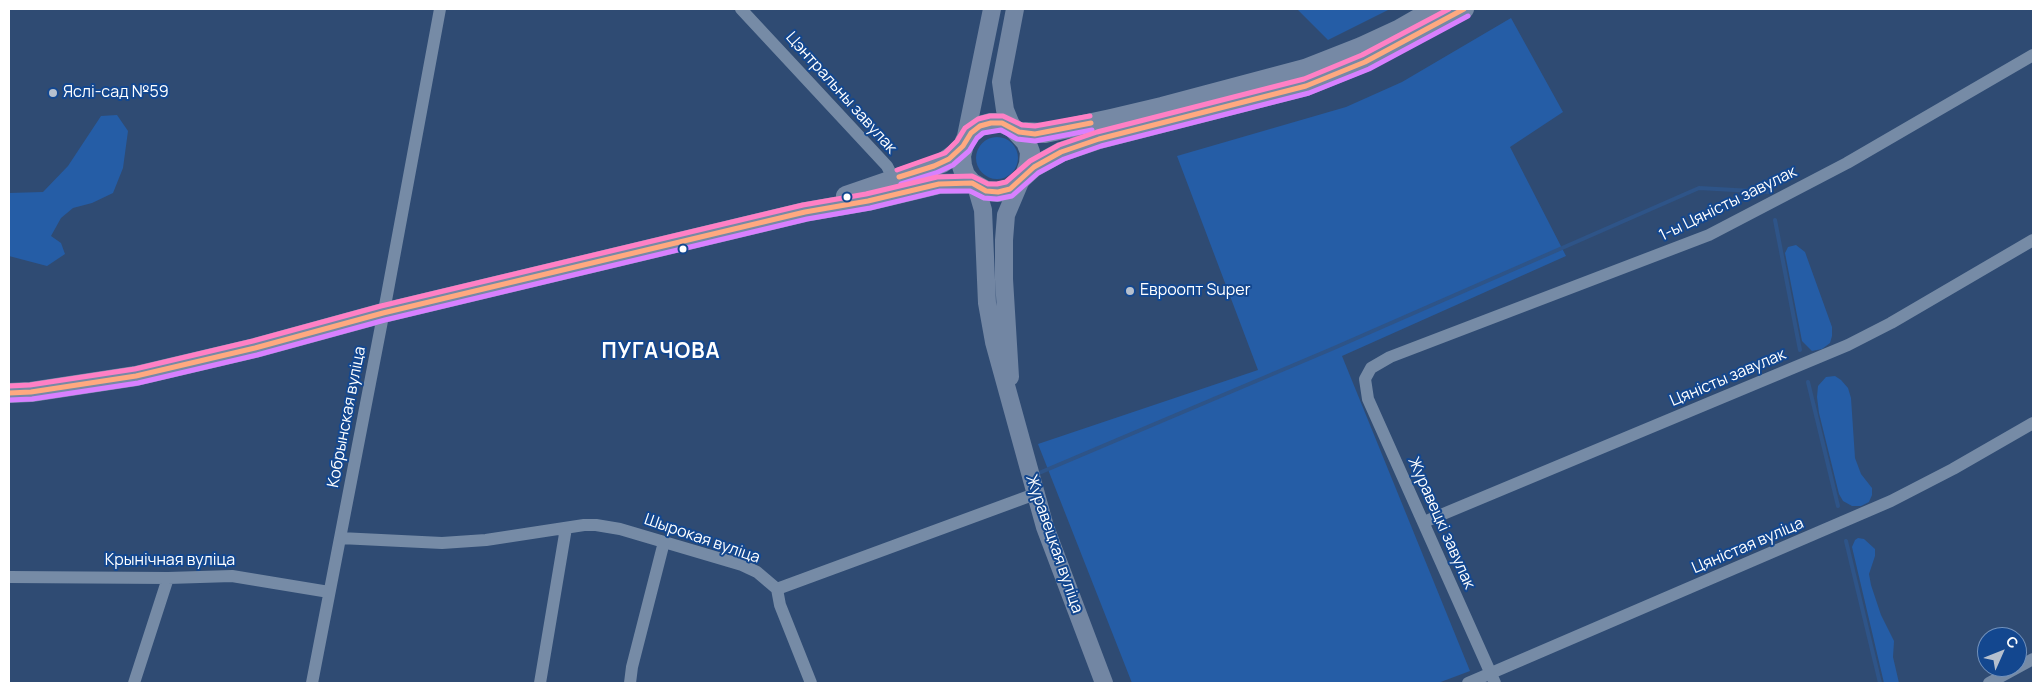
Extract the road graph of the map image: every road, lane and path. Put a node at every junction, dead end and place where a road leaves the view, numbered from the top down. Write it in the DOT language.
graph roads {
  1 [pos="440,9"];
  2 [pos="741,9"];
  3 [pos="992,9"];
  4 [pos="1015,9"];
  5 [pos="1435,9"];
  6 [pos="1464,9"];
  7 [pos="2033,55"];
  8 [pos="1016,130"];
  9 [pos="964,144"];
  10 [pos="893,178"];
  11 [pos="1022,178"];
  12 [pos="974,184"];
  13 [pos="805,212"];
  14 [pos="2033,240"];
  15 [pos="383,314"];
  16 [pos="1367,374"];
  17 [pos="9,393"];
  18 [pos="1010,403"];
  19 [pos="2033,423"];
  20 [pos="1035,494"];
  21 [pos="1424,522"];
  22 [pos="566,528"];
  23 [pos="340,538"];
  24 [pos="664,542"];
  25 [pos="9,577"];
  26 [pos="168,578"];
  27 [pos="777,589"];
  28 [pos="329,592"];
  29 [pos="2033,659"];
  30 [pos="1493,678"];
  31 [pos="134,683"];
  32 [pos="312,683"];
  33 [pos="540,683"];
  34 [pos="630,683"];
  35 [pos="811,683"];
  36 [pos="1104,683"];
  37 [pos="1468,683"];
  38 [pos="1989,683"];
  1 -- 15 [label="street, Кобрынская вуліца"];
  2 -- 10 [label="street, Цэнтральны завулак"];
  3 -- 9 [label="street"];
  4 -- 8 [label="street"];
  5 -- 8 [label="main road"];
  6 -- 11 [label="main road"];
  7 -- 16 [label="street, 1-ы Цяністы завулак"];
  8 -- 9 [label="main road"];
  8 -- 11 [label="main road"];
  9 -- 10 [label="main road"];
  9 -- 12 [label="main road"];
  10 -- 13 [label="main road"];
  11 -- 12 [label="main road"];
  11 -- 18 [label="street, Журавецкая вуліца"];
  12 -- 13 [label="main road"];
  12 -- 18 [label="street, Журавецкая вуліца"];
  13 -- 15 [label="main road"];
  14 -- 21 [label="street, Цяністы завулак"];
  15 -- 17 [label="main road"];
  15 -- 23 [label="street, Кобрынская вуліца"];
  16 -- 21 [label="street, Журавецкі завулак"];
  18 -- 20 [label="street, Журавецкая вуліца"];
  19 -- 30 [label="street, Цяністая вуліца"];
  20 -- 27 [label="street"];
  20 -- 36 [label="street, Журавецкая вуліца"];
  21 -- 30 [label="street, Журавецкі завулак"];
  22 -- 23 [label="street, Шырокая вуліца"];
  22 -- 24 [label="street, Шырокая вуліца"];
  22 -- 33 [label="street"];
  23 -- 28 [label="street, Кобрынская вуліца"];
  24 -- 27 [label="street, Шырокая вуліца"];
  24 -- 34 [label="street"];
  25 -- 26 [label="street, Крынічная вуліца"];
  26 -- 28 [label="street, Крынічная вуліца"];
  26 -- 31 [label="street"];
  27 -- 35 [label="street"];
  28 -- 32 [label="street, Кобрынская вуліца"];
  29 -- 38 [label="street"];
  30 -- 37 [label="street, Цяністая вуліца"];
}
